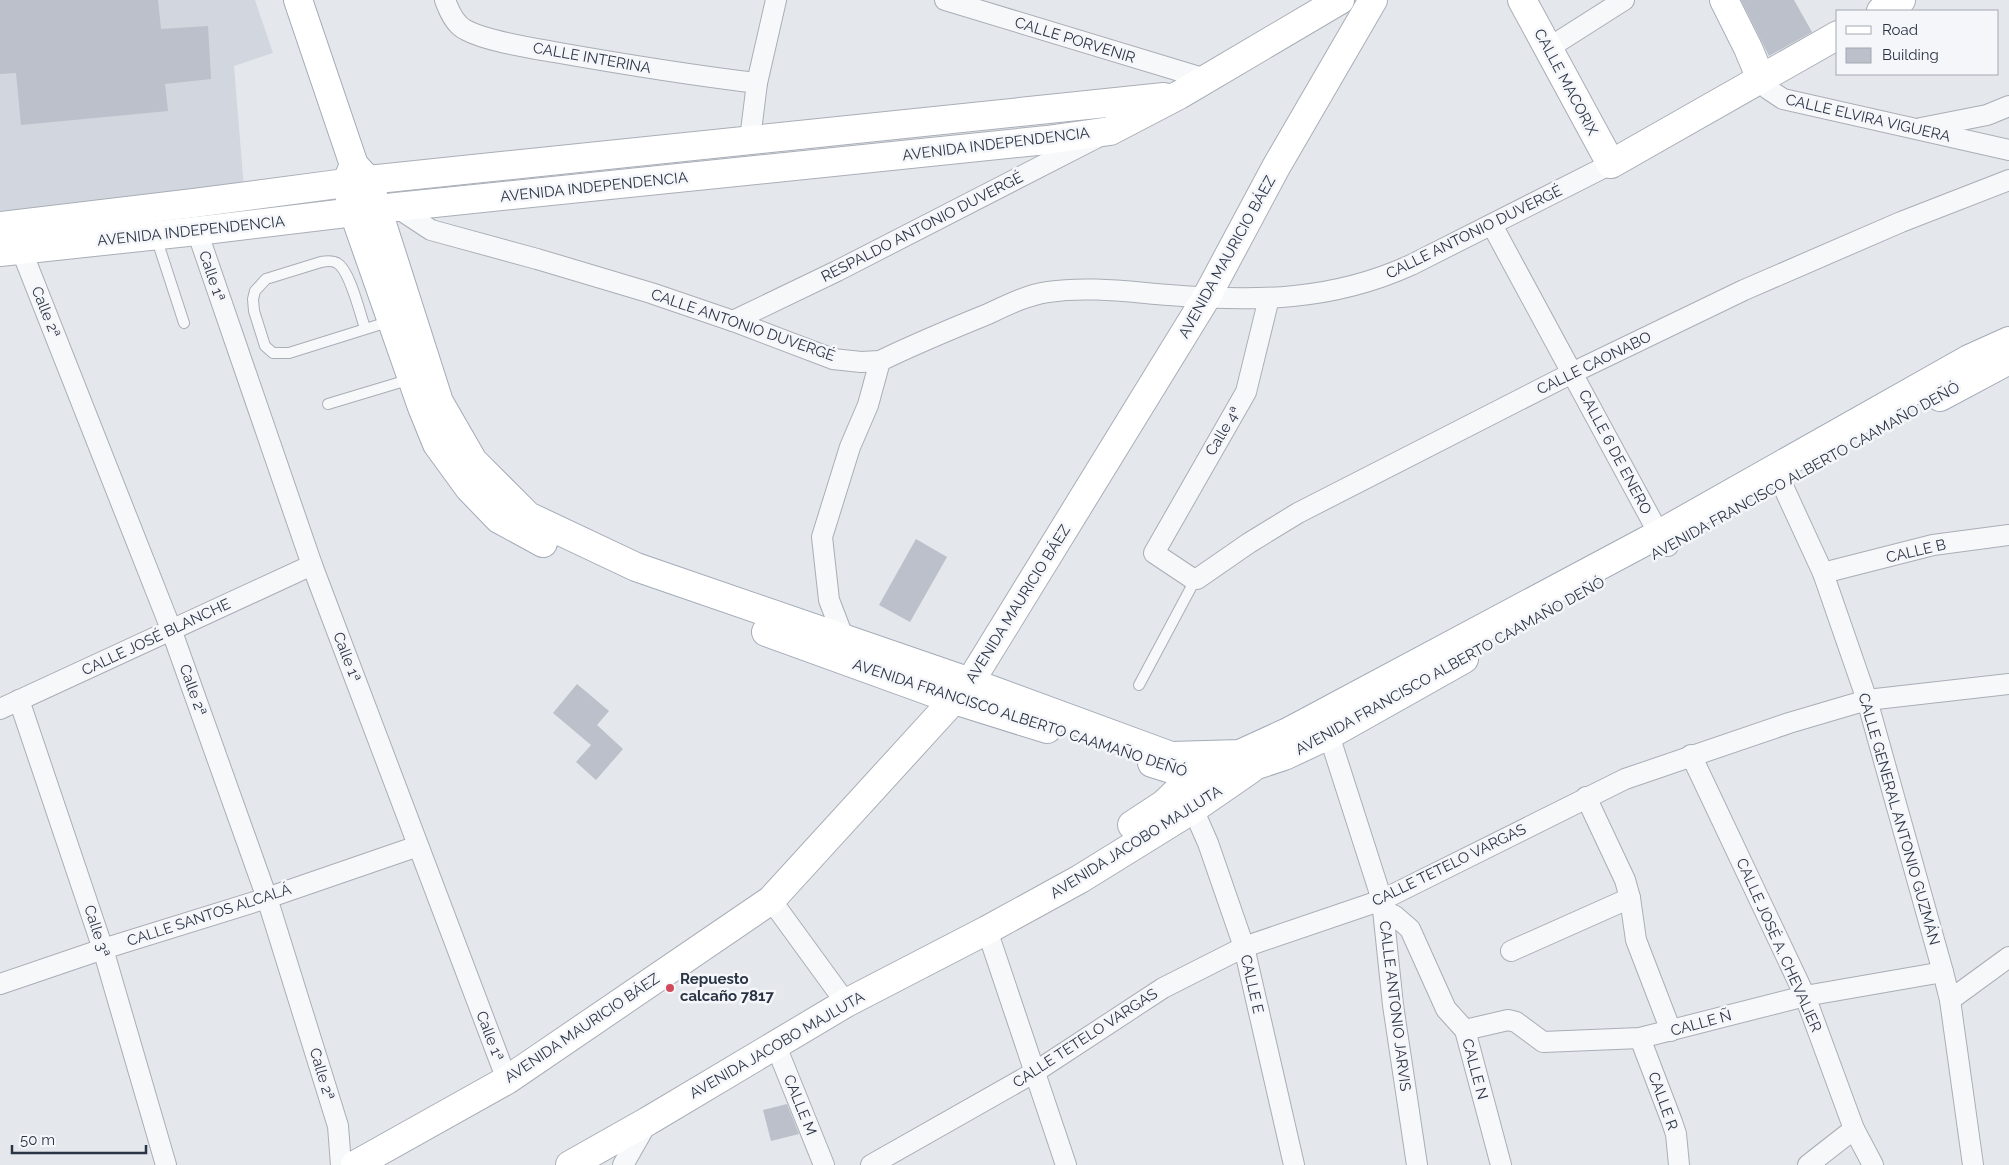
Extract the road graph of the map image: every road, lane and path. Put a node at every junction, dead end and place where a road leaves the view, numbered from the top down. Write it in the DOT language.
graph roads {
  1 [pos="298,0"];
  2 [pos="445,0"];
  3 [pos="776,0"];
  4 [pos="946,0"];
  5 [pos="1340,0"];
  6 [pos="1373,0"];
  7 [pos="1522,0"];
  8 [pos="1624,0"];
  9 [pos="1724,0"];
  10 [pos="1901,0"];
  11 [pos="1883,10"];
  12 [pos="1836,36"];
  13 [pos="1547,49"];
  14 [pos="1206,79"];
  15 [pos="1761,79"];
  16 [pos="757,83"];
  17 [pos="1179,95"];
  18 [pos="2009,106"];
  19 [pos="1914,130"];
  20 [pos="1110,131"];
  21 [pos="750,139"];
  22 [pos="2009,150"];
  23 [pos="1611,164"];
  24 [pos="356,176"];
  25 [pos="2009,180"];
  26 [pos="376,210"];
  27 [pos="1492,225"];
  28 [pos="197,231"];
  29 [pos="155,236"];
  30 [pos="8,238"];
  31 [pos="1206,298"];
  32 [pos="1269,298"];
  33 [pos="392,321"];
  34 [pos="733,321"];
  35 [pos="184,324"];
  36 [pos="365,328"];
  37 [pos="2009,341"];
  38 [pos="2009,360"];
  39 [pos="880,361"];
  40 [pos="1572,373"];
  41 [pos="412,379"];
  42 [pos="328,404"];
  43 [pos="1782,484"];
  44 [pos="2009,535"];
  45 [pos="1663,540"];
  46 [pos="312,565"];
  47 [pos="1824,573"];
  48 [pos="1195,580"];
  49 [pos="171,630"];
  50 [pos="844,639"];
  51 [pos="2009,684"];
  52 [pos="1139,685"];
  53 [pos="962,691"];
  54 [pos="19,700"];
  55 [pos="1866,700"];
  56 [pos="0,709"];
  57 [pos="1329,735"];
  58 [pos="1691,755"];
  59 [pos="1255,765"];
  60 [pos="1193,776"];
  61 [pos="1586,797"];
  62 [pos="1194,809"];
  63 [pos="418,846"];
  64 [pos="267,898"];
  65 [pos="1630,898"];
  66 [pos="771,900"];
  67 [pos="1383,905"];
  68 [pos="988,930"];
  69 [pos="1244,947"];
  70 [pos="103,949"];
  71 [pos="1511,951"];
  72 [pos="2009,957"];
  73 [pos="1943,972"];
  74 [pos="0,984"];
  75 [pos="1805,996"];
  76 [pos="1950,1000"];
  77 [pos="846,1003"];
  78 [pos="1465,1030"];
  79 [pos="1671,1031"];
  80 [pos="1640,1038"];
  81 [pos="776,1046"];
  82 [pos="1035,1072"];
  83 [pos="507,1080"];
  84 [pos="648,1121"];
  85 [pos="1854,1128"];
  86 [pos="166,1165"];
  87 [pos="341,1165"];
  88 [pos="355,1165"];
  89 [pos="570,1165"];
  90 [pos="623,1165"];
  91 [pos="824,1165"];
  92 [pos="871,1165"];
  93 [pos="1066,1165"];
  94 [pos="1294,1165"];
  95 [pos="1417,1165"];
  96 [pos="1501,1165"];
  97 [pos="1679,1165"];
  98 [pos="1808,1165"];
  99 [pos="1873,1165"];
  100 [pos="1973,1165"];
  1 -- 24 [label="main road, AVENIDA FRANCISCO ALBERTO CAAMAÑO DEÑÓ"];
  2 -- 16 [label="street, CALLE INTERINA"];
  3 -- 16 [label="street"];
  4 -- 14 [label="street, CALLE PORVENIR"];
  5 -- 14 [label="main road, AVENIDA INDEPENDENCIA"];
  6 -- 31 [label="main road, AVENIDA MAURICIO BÁEZ"];
  7 -- 13 [label="main road, CALLE MACORIX"];
  8 -- 13 [label="street"];
  9 -- 15 [label="main road, CALLE ELVIRA VIGUERA"];
  10 -- 11 [label="main road"];
  12 -- 15 [label="main road, CALLE ANTONIO DUVERGÉ"];
  13 -- 23 [label="main road, CALLE MACORIX"];
  14 -- 17 [label="main road, AVENIDA INDEPENDENCIA"];
  15 -- 19 [label="street, CALLE ELVIRA VIGUERA"];
  15 -- 23 [label="main road, CALLE ANTONIO DUVERGÉ"];
  16 -- 21 [label="street"];
  17 -- 20 [label="main road, AVENIDA INDEPENDENCIA"];
  17 -- 21 [label="main road, AVENIDA INDEPENDENCIA"];
  18 -- 19 [label="street"];
  19 -- 22 [label="street, CALLE ELVIRA VIGUERA"];
  20 -- 26 [label="main road, AVENIDA INDEPENDENCIA"];
  20 -- 34 [label="street, RESPALDO ANTONIO DUVERGÉ"];
  21 -- 24 [label="main road, AVENIDA INDEPENDENCIA"];
  23 -- 27 [label="street, CALLE ANTONIO DUVERGÉ"];
  24 -- 26 [label="main road, AVENIDA FRANCISCO ALBERTO CAAMAÑO DEÑÓ"];
  24 -- 30 [label="main road, AVENIDA INDEPENDENCIA"];
  25 -- 40 [label="street, CALLE CAONABO"];
  26 -- 28 [label="main road, AVENIDA INDEPENDENCIA"];
  26 -- 33 [label="main road, AVENIDA FRANCISCO ALBERTO CAAMAÑO DEÑÓ"];
  26 -- 34 [label="street, CALLE ANTONIO DUVERGÉ"];
  26 -- 50 [label="main road, AVENIDA FRANCISCO ALBERTO CAAMAÑO DEÑÓ"];
  27 -- 32 [label="street, CALLE ANTONIO DUVERGÉ"];
  27 -- 40 [label="street, CALLE 6 DE ENERO"];
  28 -- 29 [label="main road, AVENIDA INDEPENDENCIA"];
  28 -- 46 [label="street, Calle 1ª"];
  29 -- 30 [label="main road, AVENIDA INDEPENDENCIA"];
  29 -- 35 [label="lane"];
  30 -- 49 [label="street, Calle 2ª"];
  31 -- 32 [label="street, CALLE ANTONIO DUVERGÉ"];
  31 -- 39 [label="street, CALLE ANTONIO DUVERGÉ"];
  31 -- 53 [label="main road, AVENIDA MAURICIO BÁEZ"];
  32 -- 48 [label="street, Calle 4ª"];
  33 -- 36 [label="lane"];
  33 -- 41 [label="main road, AVENIDA FRANCISCO ALBERTO CAAMAÑO DEÑÓ"];
  34 -- 39 [label="street, CALLE ANTONIO DUVERGÉ"];
  36 -- 36 [label="lane"];
  37 -- 45 [label="main road, AVENIDA FRANCISCO ALBERTO CAAMAÑO DEÑÓ"];
  38 -- 43 [label="main road, AVENIDA FRANCISCO ALBERTO CAAMAÑO DEÑÓ"];
  39 -- 50 [label="street"];
  40 -- 45 [label="street, CALLE 6 DE ENERO"];
  40 -- 48 [label="street, CALLE CAONABO"];
  41 -- 42 [label="lane"];
  41 -- 53 [label="main road, AVENIDA FRANCISCO ALBERTO CAAMAÑO DEÑÓ"];
  43 -- 45 [label="main road, AVENIDA FRANCISCO ALBERTO CAAMAÑO DEÑÓ"];
  43 -- 47 [label="street, CALLE GENERAL ANTONIO GUZMÁN"];
  44 -- 47 [label="street, CALLE B"];
  45 -- 53 [label="main road, AVENIDA FRANCISCO ALBERTO CAAMAÑO DEÑÓ"];
  45 -- 57 [label="main road, AVENIDA FRANCISCO ALBERTO CAAMAÑO DEÑÓ"];
  46 -- 49 [label="street, CALLE JOSÉ BLANCHE"];
  46 -- 63 [label="street, Calle 1ª"];
  47 -- 55 [label="street, CALLE GENERAL ANTONIO GUZMÁN"];
  48 -- 52 [label="lane"];
  49 -- 54 [label="street, CALLE JOSÉ BLANCHE"];
  49 -- 64 [label="street, Calle 2ª"];
  50 -- 53 [label="main road, AVENIDA FRANCISCO ALBERTO CAAMAÑO DEÑÓ"];
  51 -- 55 [label="street, CALLE TETELO VARGAS"];
  53 -- 60 [label="main road, AVENIDA FRANCISCO ALBERTO CAAMAÑO DEÑÓ"];
  53 -- 66 [label="main road, AVENIDA MAURICIO BÁEZ"];
  54 -- 56 [label="street, CALLE JOSÉ BLANCHE"];
  54 -- 70 [label="street, Calle 3ª"];
  55 -- 58 [label="street, CALLE TETELO VARGAS"];
  55 -- 73 [label="street, CALLE GENERAL ANTONIO GUZMÁN"];
  57 -- 59 [label="main road, AVENIDA FRANCISCO ALBERTO CAAMAÑO DEÑÓ"];
  57 -- 67 [label="street, CALLE ANTONIO JARVIS"];
  58 -- 61 [label="street, CALLE TETELO VARGAS"];
  58 -- 75 [label="street, CALLE JOSÉ A. CHEVALIER"];
  59 -- 60 [label="main road, AVENIDA FRANCISCO ALBERTO CAAMAÑO DEÑÓ"];
  59 -- 62 [label="main road, AVENIDA JACOBO MAJLUTA"];
  60 -- 68 [label="main road, AVENIDA JACOBO MAJLUTA"];
  61 -- 65 [label="street"];
  61 -- 67 [label="street, CALLE TETELO VARGAS"];
  62 -- 68 [label="main road, AVENIDA JACOBO MAJLUTA"];
  62 -- 69 [label="street, CALLE E"];
  63 -- 64 [label="street, CALLE SANTOS ALCALÁ"];
  63 -- 83 [label="street, Calle 1ª"];
  64 -- 70 [label="street, CALLE SANTOS ALCALÁ"];
  64 -- 87 [label="street, Calle 2ª"];
  65 -- 71 [label="street"];
  65 -- 79 [label="street"];
  66 -- 77 [label="street"];
  66 -- 83 [label="main road, AVENIDA MAURICIO BÁEZ"];
  67 -- 69 [label="street, CALLE TETELO VARGAS"];
  67 -- 78 [label="street, CALLE N"];
  67 -- 95 [label="street, CALLE ANTONIO JARVIS"];
  68 -- 77 [label="main road, AVENIDA JACOBO MAJLUTA"];
  68 -- 82 [label="street"];
  69 -- 82 [label="street, CALLE TETELO VARGAS"];
  69 -- 94 [label="street, CALLE E"];
  70 -- 74 [label="street, CALLE SANTOS ALCALÁ"];
  70 -- 86 [label="street, Calle 3ª"];
  72 -- 76 [label="street"];
  73 -- 75 [label="street, CALLE Ñ"];
  73 -- 76 [label="street, CALLE GENERAL ANTONIO GUZMÁN"];
  75 -- 79 [label="street, CALLE Ñ"];
  75 -- 85 [label="street, CALLE JOSÉ A. CHEVALIER"];
  76 -- 100 [label="street, CALLE GENERAL ANTONIO GUZMÁN"];
  77 -- 81 [label="main road, AVENIDA JACOBO MAJLUTA"];
  78 -- 80 [label="street, CALLE Ñ"];
  78 -- 96 [label="street, CALLE N"];
  79 -- 80 [label="street, CALLE Ñ"];
  80 -- 97 [label="street, CALLE R"];
  81 -- 84 [label="main road, AVENIDA JACOBO MAJLUTA"];
  81 -- 91 [label="street, CALLE M"];
  82 -- 92 [label="street, CALLE TETELO VARGAS"];
  82 -- 93 [label="street"];
  83 -- 88 [label="main road, AVENIDA MAURICIO BÁEZ"];
  84 -- 89 [label="main road, AVENIDA JACOBO MAJLUTA"];
  84 -- 90 [label="street"];
  85 -- 98 [label="street"];
  85 -- 99 [label="street, CALLE JOSÉ A. CHEVALIER"];
}
